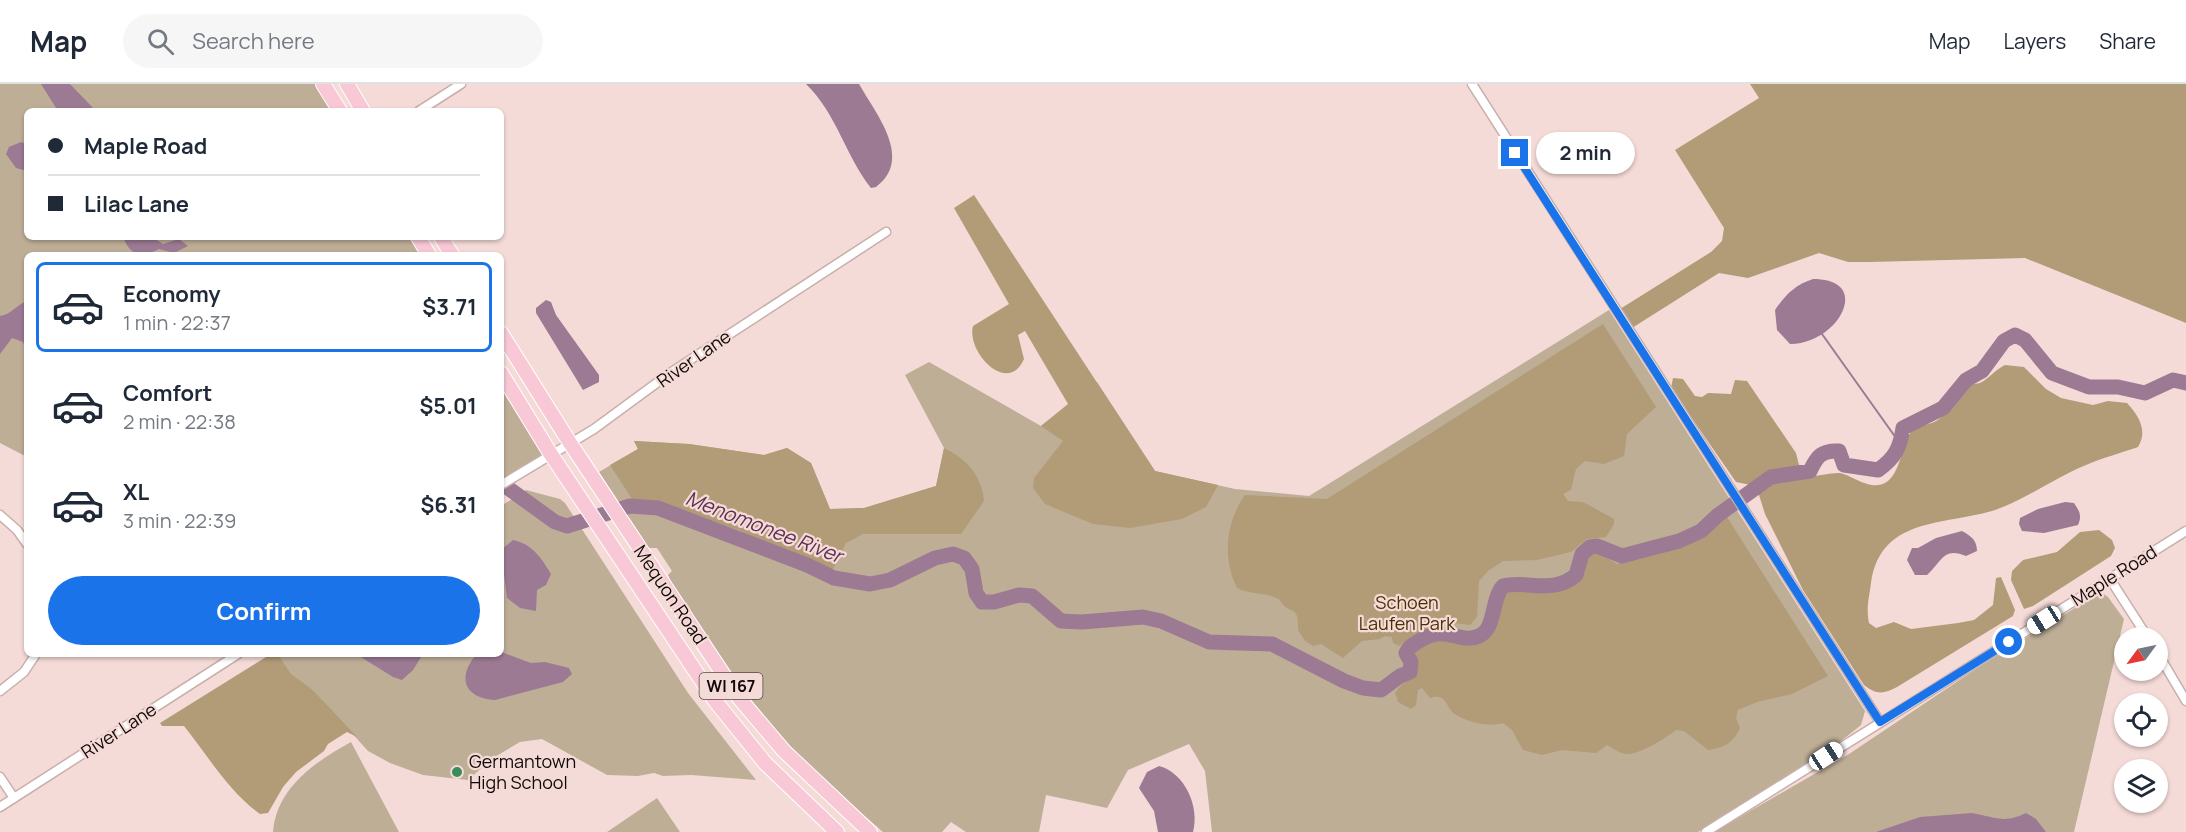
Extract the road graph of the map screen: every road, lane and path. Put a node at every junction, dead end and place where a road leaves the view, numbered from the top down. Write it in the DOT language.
graph roads {
  1 [pos="323,84"];
  2 [pos="347,84"];
  3 [pos="461,84"];
  4 [pos="1472,84"];
  5 [pos="338,108"];
  6 [pos="361,108"];
  7 [pos="424,108"];
  8 [pos="886,232"];
  9 [pos="504,338"];
  10 [pos="504,378"];
  11 [pos="570,443"];
  12 [pos="550,453"];
  13 [pos="504,483"];
  14 [pos="0,515"];
  15 [pos="2186,531"];
  16 [pos="24,540"];
  17 [pos="2110,579"];
  18 [pos="2141,627"];
  19 [pos="34,657"];
  20 [pos="233,657"];
  21 [pos="2168,671"];
  22 [pos="0,691"];
  23 [pos="2186,701"];
  24 [pos="1880,722"];
  25 [pos="0,777"];
  26 [pos="14,798"];
  27 [pos="0,807"];
  28 [pos="837,832"];
  29 [pos="870,832"];
  30 [pos="1706,832"];
  1 -- 5 [label="main road"];
  2 -- 6 [label="main road"];
  3 -- 7 [label="street"];
  4 -- 24 [label="street"];
  8 -- 11 [label="street, River Lane"];
  9 -- 11 [label="main road, Mequon Road / WI 167"];
  10 -- 12 [label="main road, Mequon Road / WI 167"];
  11 -- 12 [label="street, River Lane"];
  11 -- 29 [label="main road, Mequon Road / WI 167"];
  12 -- 13 [label="street, River Lane"];
  12 -- 28 [label="main road, Mequon Road / WI 167"];
  14 -- 16 [label="street"];
  15 -- 17 [label="street, Maple Road"];
  17 -- 18 [label="street"];
  17 -- 24 [label="street, Maple Road"];
  19 -- 22 [label="street"];
  20 -- 26 [label="street, River Lane"];
  21 -- 23 [label="street"];
  24 -- 30 [label="street, Maple Road"];
  25 -- 26 [label="street"];
  26 -- 27 [label="street, River Lane"];
}
